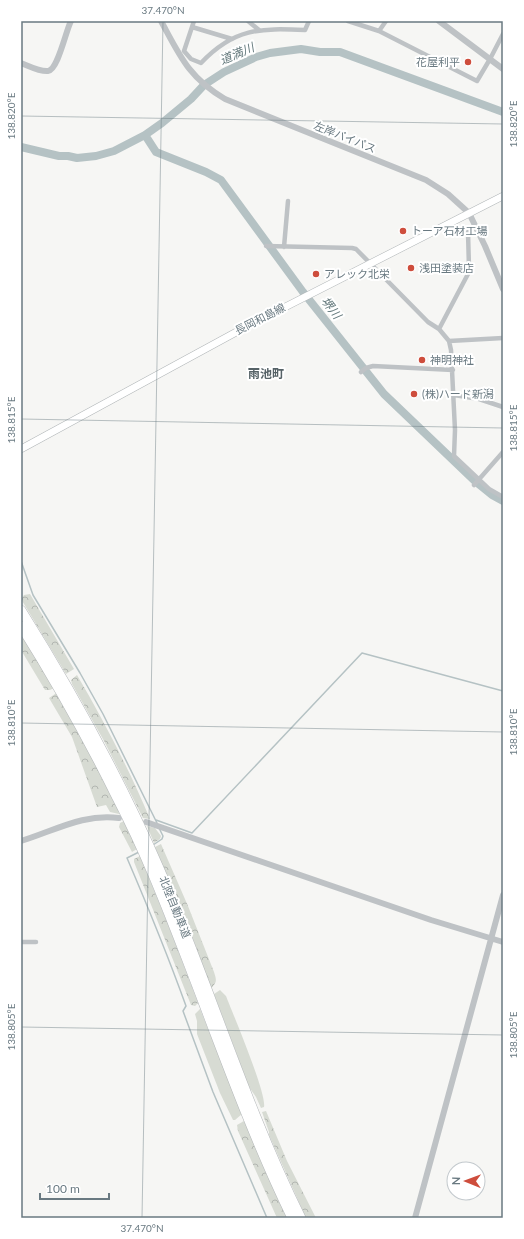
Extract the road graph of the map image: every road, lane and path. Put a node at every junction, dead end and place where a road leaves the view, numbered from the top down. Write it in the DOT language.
graph roads {
  1 [pos="71,21"];
  2 [pos="161,21"];
  3 [pos="194,21"];
  4 [pos="248,21"];
  5 [pos="309,21"];
  6 [pos="348,21"];
  7 [pos="386,21"];
  8 [pos="439,21"];
  9 [pos="192,26"];
  10 [pos="259,30"];
  11 [pos="379,31"];
  12 [pos="502,37"];
  13 [pos="232,39"];
  14 [pos="490,59"];
  15 [pos="21,63"];
  16 [pos="503,69"];
  17 [pos="503,196"];
  18 [pos="288,201"];
  19 [pos="469,213"];
  20 [pos="468,232"];
  21 [pos="266,246"];
  22 [pos="284,247"];
  23 [pos="370,264"];
  24 [pos="503,289"];
  25 [pos="440,329"];
  26 [pos="503,338"];
  27 [pos="449,341"];
  28 [pos="453,370"];
  29 [pos="361,372"];
  30 [pos="454,396"];
  31 [pos="503,407"];
  32 [pos="21,449"];
  33 [pos="503,452"];
  34 [pos="480,480"];
  35 [pos="474,485"];
  36 [pos="503,497"];
  37 [pos="21,610"];
  38 [pos="21,626"];
  39 [pos="119,818"];
  40 [pos="146,822"];
  41 [pos="21,841"];
  42 [pos="503,895"];
  43 [pos="491,937"];
  44 [pos="21,942"];
  45 [pos="36,942"];
  46 [pos="503,942"];
  47 [pos="292,1218"];
  48 [pos="301,1218"];
  49 [pos="415,1218"];
  1 -- 15 [label="street"];
  2 -- 19 [label="street, 左岸バイパス"];
  3 -- 9 [label="street"];
  4 -- 10 [label="street"];
  5 -- 10 [label="street"];
  6 -- 11 [label="street"];
  7 -- 11 [label="street"];
  8 -- 14 [label="street"];
  9 -- 13 [label="street"];
  9 -- 13 [label="street"];
  10 -- 13 [label="street"];
  11 -- 14 [label="street"];
  12 -- 14 [label="street"];
  14 -- 16 [label="street"];
  17 -- 19 [label="main road, 長岡和島線"];
  18 -- 22 [label="street"];
  19 -- 23 [label="main road, 長岡和島線"];
  19 -- 24 [label="street, 左岸バイパス"];
  20 -- 25 [label="street"];
  21 -- 22 [label="street"];
  22 -- 23 [label="street"];
  23 -- 25 [label="street"];
  23 -- 32 [label="main road, 長岡和島線"];
  25 -- 27 [label="street"];
  26 -- 27 [label="street"];
  27 -- 28 [label="street"];
  28 -- 29 [label="street"];
  28 -- 30 [label="street"];
  30 -- 31 [label="street"];
  30 -- 34 [label="street"];
  33 -- 34 [label="street"];
  34 -- 35 [label="street"];
  34 -- 36 [label="street"];
  37 -- 48 [label="highway, 北陸自動車道"];
  38 -- 47 [label="highway, 北陸自動車道"];
  39 -- 41 [label="street"];
  40 -- 43 [label="street"];
  42 -- 43 [label="street"];
  43 -- 46 [label="street"];
  43 -- 49 [label="street"];
  44 -- 45 [label="street"];
}
